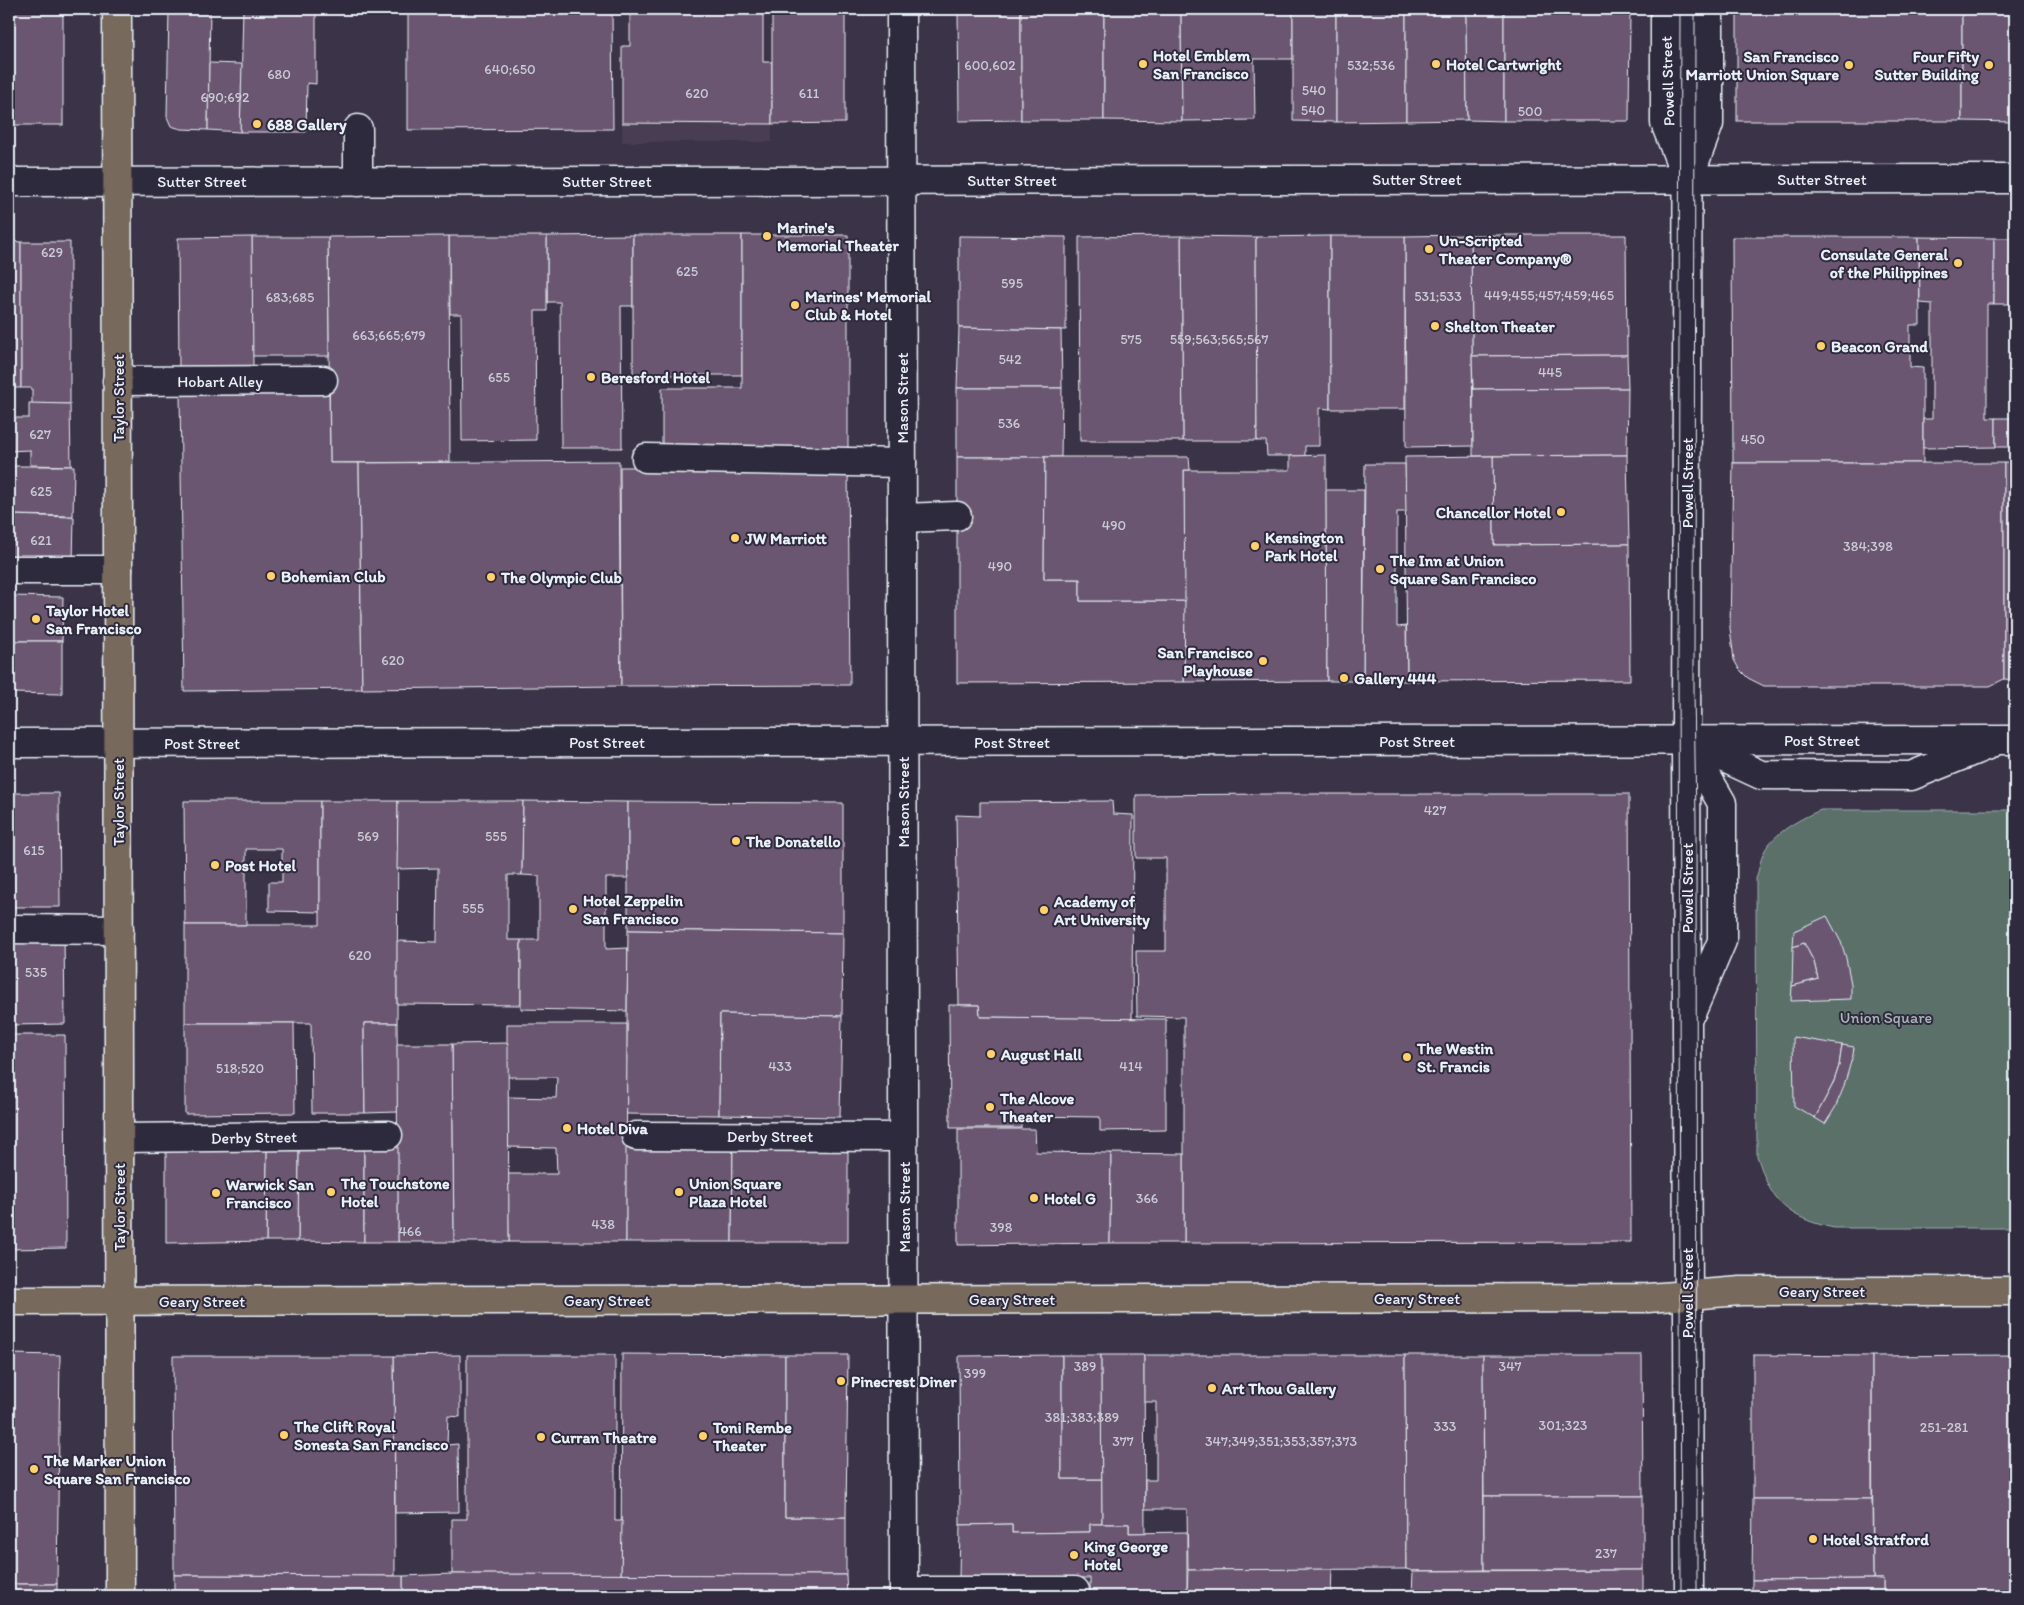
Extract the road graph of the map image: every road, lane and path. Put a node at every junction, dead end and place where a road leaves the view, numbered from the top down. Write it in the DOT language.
graph roads {
  1 [pos="117,9"];
  2 [pos="901,9"];
  3 [pos="1665,9"];
  4 [pos="1688,9"];
  5 [pos="1708,9"];
  6 [pos="358,129"];
  7 [pos="1688,179"];
  8 [pos="2015,179"];
  9 [pos="901,180"];
  10 [pos="117,181"];
  11 [pos="9,182"];
  12 [pos="358,182"];
  13 [pos="323,380"];
  14 [pos="117,381"];
  15 [pos="646,458"];
  16 [pos="902,464"];
  17 [pos="956,516"];
  18 [pos="902,518"];
  19 [pos="9,570"];
  20 [pos="118,570"];
  21 [pos="2008,740"];
  22 [pos="1686,741"];
  23 [pos="903,742"];
  24 [pos="9,743"];
  25 [pos="118,743"];
  26 [pos="9,929"];
  27 [pos="119,930"];
  28 [pos="1687,1022"];
  29 [pos="388,1135"];
  30 [pos="636,1136"];
  31 [pos="904,1137"];
  32 [pos="119,1138"];
  33 [pos="2015,1291"];
  34 [pos="1687,1295"];
  35 [pos="904,1300"];
  36 [pos="9,1301"];
  37 [pos="119,1301"];
  38 [pos="904,1594"];
  39 [pos="120,1596"];
  40 [pos="1075,1596"];
  41 [pos="1688,1596"];
  1 -- 10 [label="main road, Taylor Street"];
  2 -- 9 [label="street, Mason Street"];
  3 -- 7 [label="street, Powell Street"];
  4 -- 7 [label="street"];
  5 -- 7 [label="street, Powell Street"];
  6 -- 12 [label="street"];
  7 -- 8 [label="street, Sutter Street"];
  7 -- 9 [label="street, Sutter Street"];
  7 -- 22 [label="street, Powell Street"];
  9 -- 12 [label="street, Sutter Street"];
  9 -- 16 [label="street, Mason Street"];
  10 -- 11 [label="street, Sutter Street"];
  10 -- 12 [label="street, Sutter Street"];
  10 -- 14 [label="main road, Taylor Street"];
  13 -- 14 [label="street, Hobart Alley"];
  14 -- 20 [label="main road, Taylor Street"];
  15 -- 16 [label="street"];
  16 -- 18 [label="street, Mason Street"];
  17 -- 18 [label="street"];
  18 -- 23 [label="street, Mason Street"];
  19 -- 20 [label="street"];
  20 -- 25 [label="main road, Taylor Street"];
  21 -- 22 [label="street, Post Street"];
  21 -- 22 [label="street"];
  22 -- 23 [label="street, Post Street"];
  22 -- 28 [label="street, Powell Street"];
  22 -- 28 [label="street"];
  23 -- 25 [label="street, Post Street"];
  23 -- 31 [label="street, Mason Street"];
  24 -- 25 [label="street, Post Street"];
  25 -- 27 [label="main road, Taylor Street"];
  26 -- 27 [label="street"];
  27 -- 32 [label="main road, Taylor Street"];
  28 -- 34 [label="street, Powell Street"];
  29 -- 32 [label="street, Derby Street"];
  30 -- 31 [label="street, Derby Street"];
  31 -- 35 [label="street, Mason Street"];
  32 -- 37 [label="main road, Taylor Street"];
  33 -- 34 [label="main road, Geary Street"];
  34 -- 35 [label="main road, Geary Street"];
  34 -- 41 [label="street, Powell Street"];
  35 -- 37 [label="main road, Geary Street"];
  35 -- 38 [label="street, Mason Street"];
  36 -- 37 [label="main road, Geary Street"];
  37 -- 39 [label="main road, Taylor Street"];
  38 -- 40 [label="street"];
}
